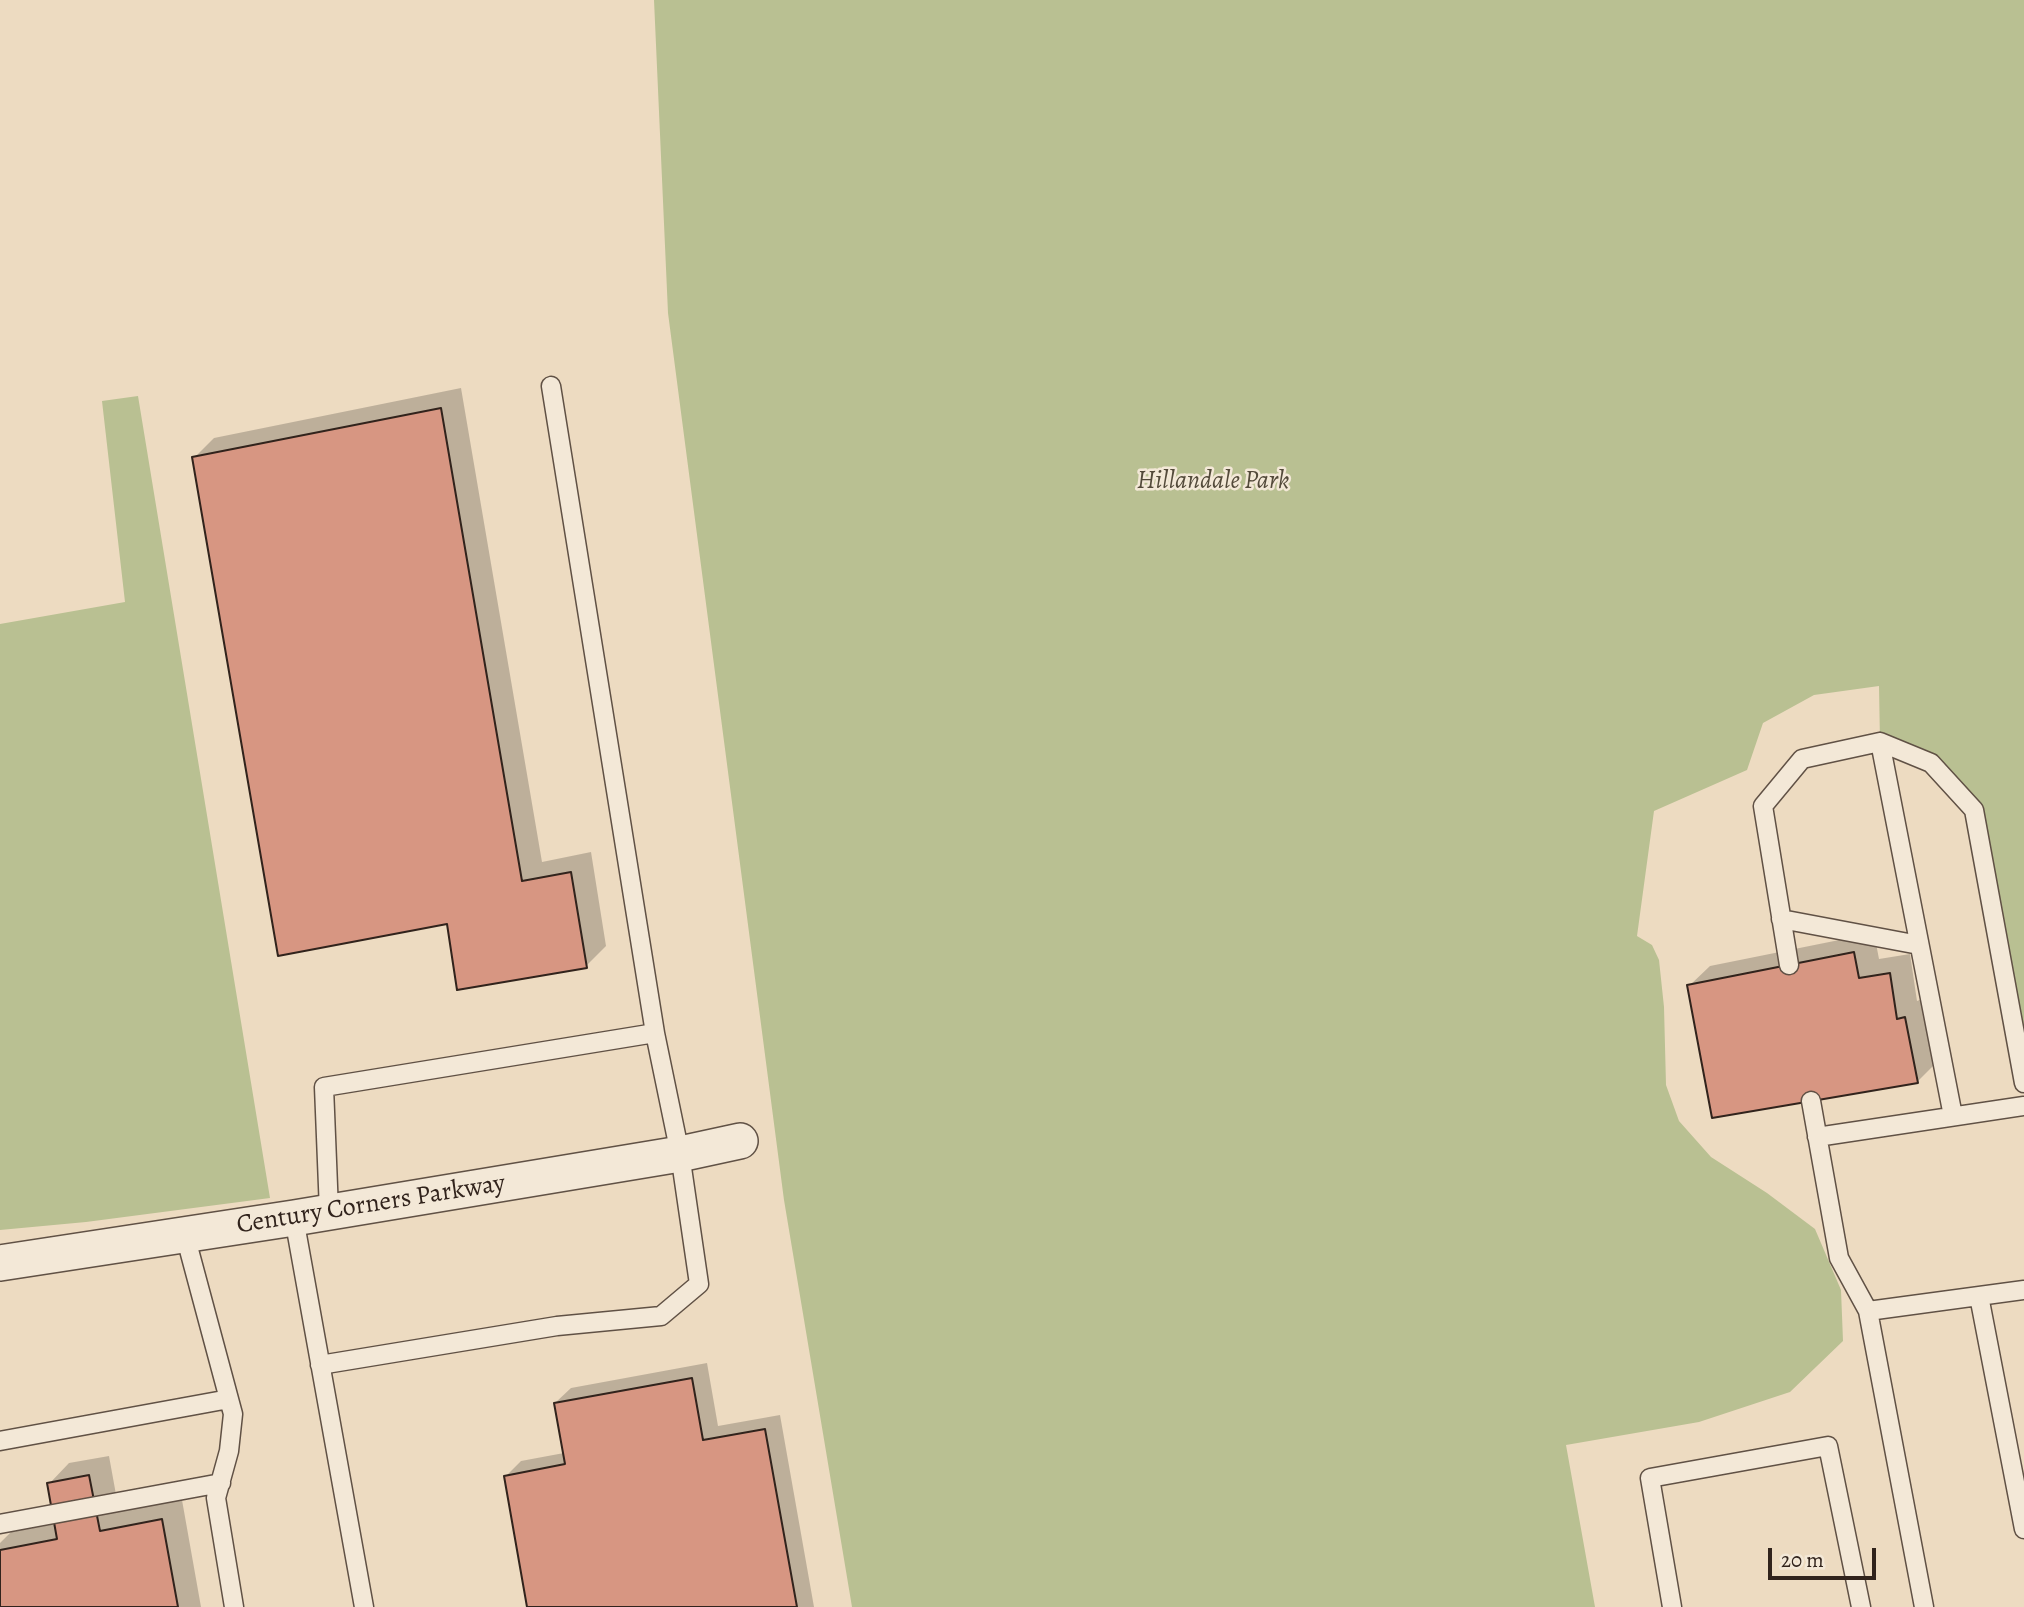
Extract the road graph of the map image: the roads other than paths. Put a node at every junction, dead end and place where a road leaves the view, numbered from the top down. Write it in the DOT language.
graph roads {
  1 [pos="551,386"];
  2 [pos="1880,742"];
  3 [pos="1782,919"];
  4 [pos="1919,945"];
  5 [pos="1789,965"];
  6 [pos="655,1033"];
  7 [pos="2024,1083"];
  8 [pos="1811,1101"];
  9 [pos="2024,1106"];
  10 [pos="1953,1116"];
  11 [pos="1817,1137"];
  12 [pos="740,1142"];
  13 [pos="680,1154"];
  14 [pos="329,1211"];
  15 [pos="294,1218"];
  16 [pos="185,1235"];
  17 [pos="0,1263"];
  18 [pos="2024,1290"];
  19 [pos="1979,1296"];
  20 [pos="1868,1311"];
  21 [pos="320,1365"];
  22 [pos="229,1399"];
  23 [pos="0,1441"];
  24 [pos="220,1483"];
  25 [pos="0,1524"];
  26 [pos="2024,1530"];
  27 [pos="234,1607"];
  28 [pos="364,1607"];
  29 [pos="1672,1607"];
  30 [pos="1861,1607"];
  31 [pos="1924,1607"];
  1 -- 6 [label="lane"];
  2 -- 3 [label="lane"];
  2 -- 4 [label="lane"];
  2 -- 7 [label="lane"];
  3 -- 4 [label="lane"];
  3 -- 5 [label="lane"];
  4 -- 10 [label="lane"];
  6 -- 13 [label="lane"];
  6 -- 14 [label="lane"];
  8 -- 11 [label="lane"];
  9 -- 10 [label="lane"];
  10 -- 11 [label="lane"];
  11 -- 20 [label="lane"];
  12 -- 13 [label="street, Century Corners Parkway"];
  13 -- 14 [label="street, Century Corners Parkway"];
  13 -- 21 [label="lane"];
  14 -- 15 [label="street, Century Corners Parkway"];
  15 -- 16 [label="street, Century Corners Parkway"];
  15 -- 21 [label="lane"];
  16 -- 17 [label="street, Century Corners Parkway"];
  16 -- 22 [label="lane"];
  18 -- 19 [label="lane"];
  19 -- 20 [label="lane"];
  19 -- 26 [label="lane"];
  20 -- 31 [label="lane"];
  21 -- 28 [label="lane"];
  22 -- 23 [label="lane"];
  22 -- 24 [label="lane"];
  24 -- 25 [label="lane"];
  24 -- 27 [label="lane"];
  29 -- 30 [label="lane"];
}
